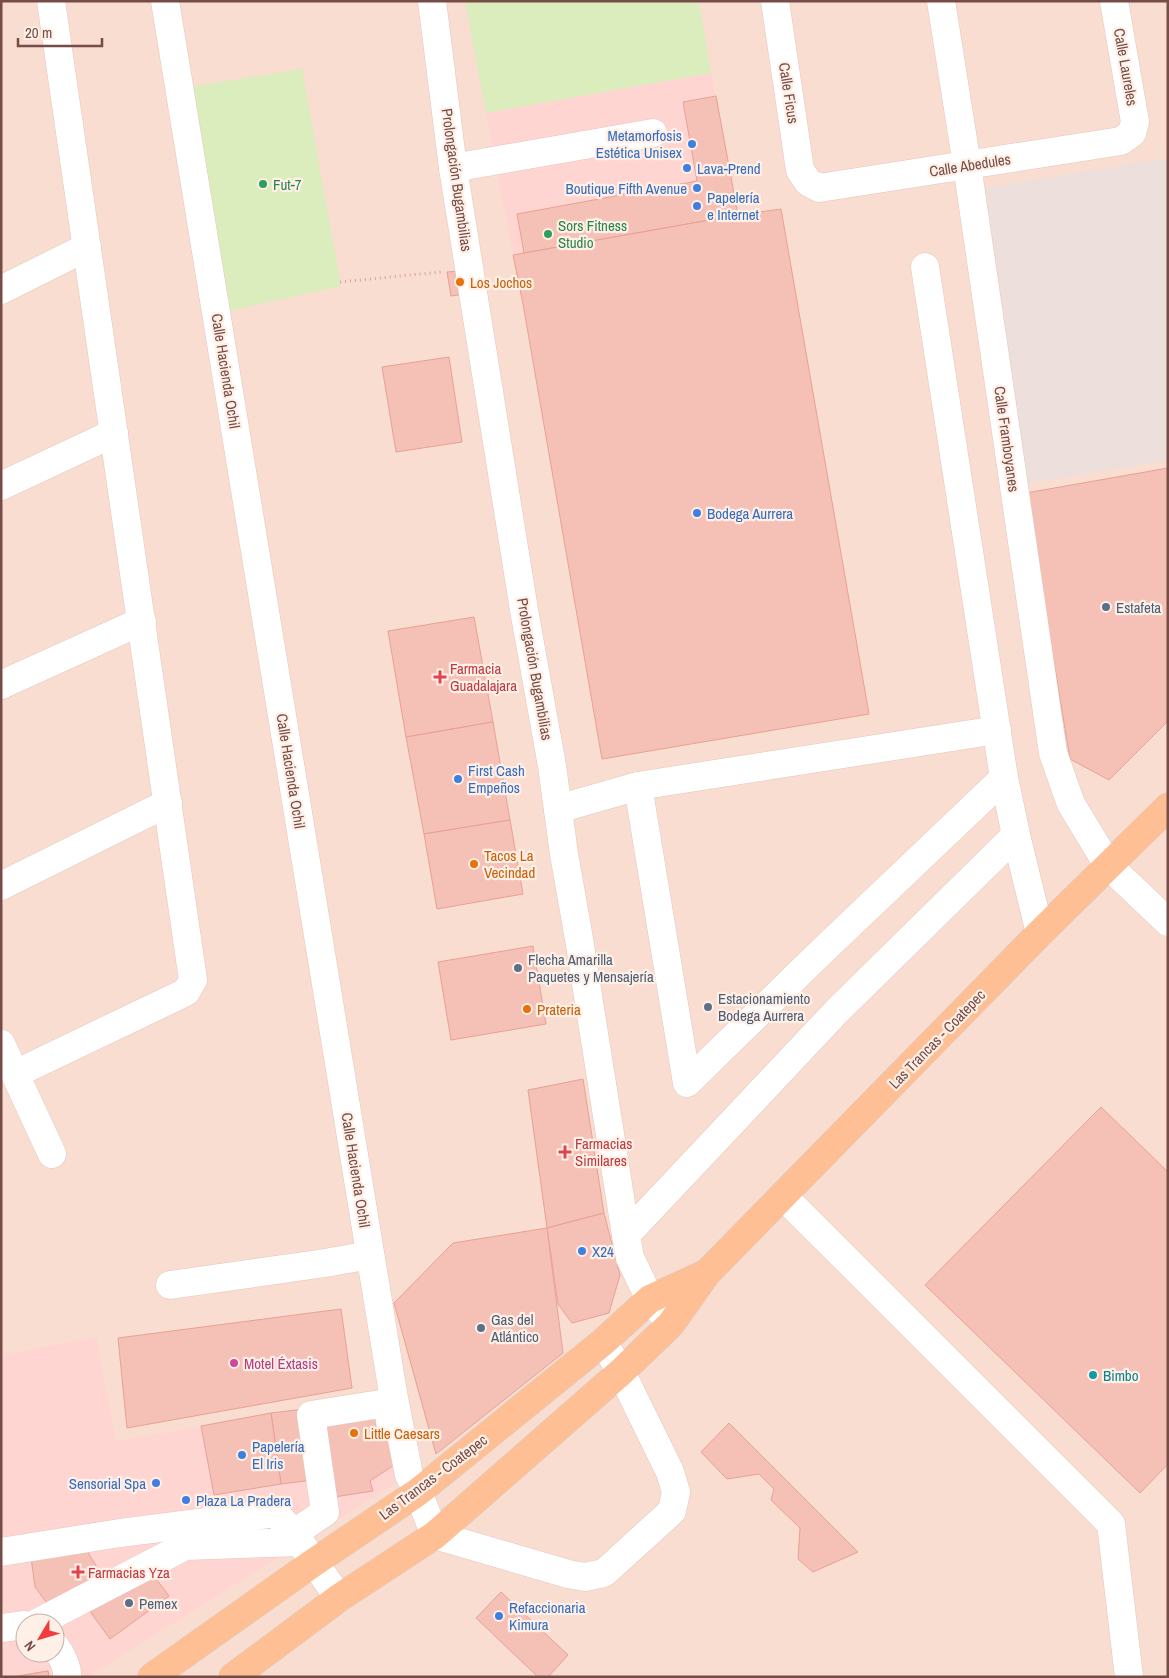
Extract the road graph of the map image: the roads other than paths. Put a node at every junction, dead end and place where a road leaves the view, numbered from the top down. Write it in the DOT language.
graph roads {
  1 [pos="51,1"];
  2 [pos="165,1"];
  3 [pos="432,1"];
  4 [pos="775,1"];
  5 [pos="941,1"];
  6 [pos="1114,1"];
  7 [pos="652,133"];
  8 [pos="1132,133"];
  9 [pos="967,165"];
  10 [pos="454,168"];
  11 [pos="808,182"];
  12 [pos="87,247"];
  13 [pos="925,267"];
  14 [pos="1,290"];
  15 [pos="114,433"];
  16 [pos="1,486"];
  17 [pos="142,620"];
  18 [pos="1,686"];
  19 [pos="997,730"];
  20 [pos="1004,778"];
  21 [pos="638,786"];
  22 [pos="168,803"];
  23 [pos="1168,807"];
  24 [pos="558,809"];
  25 [pos="1016,835"];
  26 [pos="1108,865"];
  27 [pos="1,886"];
  28 [pos="1167,918"];
  29 [pos="1040,932"];
  30 [pos="1,1044"];
  31 [pos="15,1074"];
  32 [pos="52,1154"];
  33 [pos="783,1196"];
  34 [pos="626,1236"];
  35 [pos="370,1255"];
  36 [pos="708,1273"];
  37 [pos="170,1285"];
  38 [pos="650,1299"];
  39 [pos="672,1324"];
  40 [pos="602,1342"];
  41 [pos="621,1372"];
  42 [pos="410,1498"];
  43 [pos="186,1535"];
  44 [pos="435,1535"];
  45 [pos="302,1546"];
  46 [pos="1,1552"];
  47 [pos="338,1598"];
  48 [pos="54,1613"];
  49 [pos="15,1626"];
  50 [pos="1,1628"];
  51 [pos="64,1663"];
  52 [pos="67,1677"];
  53 [pos="152,1677"];
  54 [pos="233,1677"];
  55 [pos="1129,1677"];
  1 -- 12 [label="street"];
  2 -- 35 [label="street, Calle Hacienda Ochil"];
  3 -- 10 [label="street, Prolongación Bugambilias"];
  4 -- 11 [label="street, Calle Ficus"];
  5 -- 9 [label="street, Calle Framboyanes"];
  6 -- 8 [label="street, Calle Laureles"];
  7 -- 10 [label="street"];
  8 -- 9 [label="street, Calle Abedules"];
  9 -- 11 [label="street, Calle Abedules"];
  9 -- 26 [label="street, Calle Framboyanes"];
  10 -- 24 [label="street, Prolongación Bugambilias"];
  12 -- 14 [label="street"];
  12 -- 15 [label="street"];
  13 -- 19 [label="street"];
  15 -- 16 [label="street"];
  15 -- 17 [label="street"];
  17 -- 18 [label="street"];
  17 -- 22 [label="street"];
  19 -- 20 [label="street"];
  19 -- 21 [label="street"];
  20 -- 21 [label="street"];
  20 -- 25 [label="street"];
  21 -- 24 [label="street"];
  22 -- 27 [label="street"];
  22 -- 31 [label="street"];
  23 -- 26 [label="main road, Las Trancas - Coatepec"];
  24 -- 34 [label="street, Prolongación Bugambilias"];
  25 -- 29 [label="street"];
  25 -- 34 [label="street"];
  26 -- 28 [label="street, Calle Framboyanes"];
  26 -- 29 [label="main road, Las Trancas - Coatepec"];
  29 -- 33 [label="main road, Las Trancas - Coatepec"];
  30 -- 31 [label="street"];
  31 -- 32 [label="street"];
  33 -- 36 [label="main road, Las Trancas - Coatepec"];
  33 -- 55 [label="street"];
  34 -- 38 [label="street, Prolongación Bugambilias"];
  35 -- 37 [label="street"];
  35 -- 42 [label="street, Calle Hacienda Ochil"];
  36 -- 38 [label="main road, Las Trancas - Coatepec"];
  36 -- 39 [label="main road, Las Trancas - Coatepec"];
  38 -- 39 [label="street, Prolongación Bugambilias"];
  38 -- 40 [label="main road, Las Trancas - Coatepec"];
  39 -- 41 [label="main road, Las Trancas - Coatepec"];
  40 -- 41 [label="street"];
  40 -- 42 [label="main road, Las Trancas - Coatepec"];
  41 -- 44 [label="main road, Las Trancas - Coatepec"];
  41 -- 44 [label="street"];
  42 -- 44 [label="street, Calle Hacienda Ochil"];
  42 -- 45 [label="main road, Las Trancas - Coatepec"];
  42 -- 45 [label="street"];
  43 -- 45 [label="street"];
  43 -- 46 [label="street"];
  43 -- 48 [label="street"];
  44 -- 47 [label="main road, Las Trancas - Coatepec"];
  45 -- 47 [label="street"];
  45 -- 53 [label="main road, Las Trancas - Coatepec"];
  47 -- 54 [label="main road, Las Trancas - Coatepec"];
  49 -- 50 [label="street"];
  51 -- 52 [label="street"];
}
